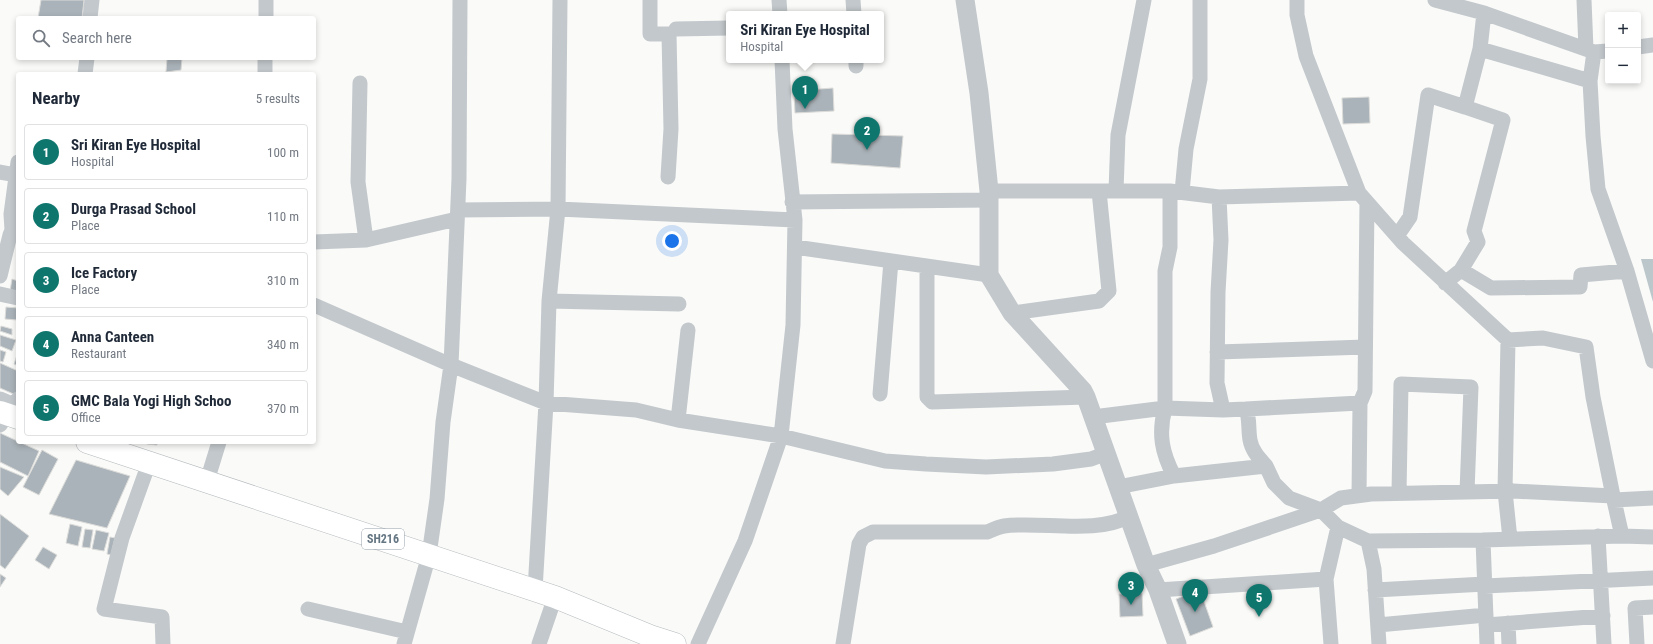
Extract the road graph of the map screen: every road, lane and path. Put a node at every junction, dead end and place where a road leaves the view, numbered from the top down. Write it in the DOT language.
graph roads {
  1 [pos="92,0"];
  2 [pos="266,0"];
  3 [pos="460,0"];
  4 [pos="560,0"];
  5 [pos="650,0"];
  6 [pos="779,0"];
  7 [pos="854,0"];
  8 [pos="965,0"];
  9 [pos="1144,0"];
  10 [pos="1200,0"];
  11 [pos="1297,0"];
  12 [pos="1435,0"];
  13 [pos="1584,0"];
  14 [pos="1457,3"];
  15 [pos="780,11"];
  16 [pos="854,11"];
  17 [pos="1484,13"];
  18 [pos="90,16"];
  19 [pos="266,16"];
  20 [pos="726,28"];
  21 [pos="676,29"];
  22 [pos="1653,45"];
  23 [pos="1641,47"];
  24 [pos="1480,49"];
  25 [pos="1596,51"];
  26 [pos="87,60"];
  27 [pos="266,60"];
  28 [pos="782,63"];
  29 [pos="86,72"];
  30 [pos="265,72"];
  31 [pos="1590,81"];
  32 [pos="360,83"];
  33 [pos="1465,107"];
  34 [pos="16,168"];
  35 [pos="0,172"];
  36 [pos="16,176"];
  37 [pos="668,177"];
  38 [pos="1099,191"];
  39 [pos="1116,191"];
  40 [pos="1176,192"];
  41 [pos="989,196"];
  42 [pos="1219,197"];
  43 [pos="1363,197"];
  44 [pos="792,202"];
  45 [pos="558,209"];
  46 [pos="458,215"];
  47 [pos="795,220"];
  48 [pos="15,230"];
  49 [pos="1397,236"];
  50 [pos="366,240"];
  51 [pos="316,242"];
  52 [pos="795,247"];
  53 [pos="891,261"];
  54 [pos="927,266"];
  55 [pos="1461,270"];
  56 [pos="1627,271"];
  57 [pos="990,275"];
  58 [pos="0,276"];
  59 [pos="1445,282"];
  60 [pos="0,294"];
  61 [pos="16,298"];
  62 [pos="549,301"];
  63 [pos="679,304"];
  64 [pos="316,306"];
  65 [pos="1012,313"];
  66 [pos="688,330"];
  67 [pos="1508,340"];
  68 [pos="1365,347"];
  69 [pos="1217,352"];
  70 [pos="1653,361"];
  71 [pos="451,365"];
  72 [pos="880,394"];
  73 [pos="1086,397"];
  74 [pos="546,403"];
  75 [pos="1360,403"];
  76 [pos="1164,408"];
  77 [pos="1246,409"];
  78 [pos="1223,410"];
  79 [pos="1093,418"];
  80 [pos="678,420"];
  81 [pos="781,436"];
  82 [pos="94,444"];
  83 [pos="217,444"];
  84 [pos="1107,453"];
  85 [pos="149,463"];
  86 [pos="1266,466"];
  87 [pos="1174,476"];
  88 [pos="207,481"];
  89 [pos="1118,487"];
  90 [pos="1505,491"];
  91 [pos="1467,492"];
  92 [pos="1399,493"];
  93 [pos="1359,495"];
  94 [pos="1614,498"];
  95 [pos="1653,498"];
  96 [pos="1321,510"];
  97 [pos="1129,516"];
  98 [pos="1338,527"];
  99 [pos="1598,536"];
  100 [pos="1622,536"];
  101 [pos="1653,537"];
  102 [pos="1510,539"];
  103 [pos="1483,540"];
  104 [pos="1368,541"];
  105 [pos="429,555"];
  106 [pos="1146,565"];
  107 [pos="1653,578"];
  108 [pos="1326,579"];
  109 [pos="1601,580"];
  110 [pos="1485,585"];
  111 [pos="1158,590"];
  112 [pos="1375,590"];
  113 [pos="545,594"];
  114 [pos="1653,607"];
  115 [pos="308,609"];
  116 [pos="1603,616"];
  117 [pos="1486,620"];
  118 [pos="1508,623"];
  119 [pos="1378,624"];
  120 [pos="405,638"];
  121 [pos="649,640"];
  122 [pos="163,644"];
  123 [pos="539,644"];
  124 [pos="675,644"];
  125 [pos="698,644"];
  126 [pos="843,644"];
  127 [pos="1177,644"];
  128 [pos="1331,644"];
  129 [pos="1379,644"];
  130 [pos="1487,644"];
  131 [pos="1509,644"];
  132 [pos="1604,644"];
  133 [pos="1637,644"];
  1 -- 18 [label="street"];
  2 -- 19 [label="street"];
  3 -- 46 [label="street"];
  4 -- 45 [label="street"];
  5 -- 37 [label="street"];
  6 -- 15 [label="street"];
  7 -- 16 [label="street"];
  8 -- 41 [label="street"];
  9 -- 39 [label="street"];
  10 -- 40 [label="street"];
  11 -- 43 [label="street"];
  12 -- 14 [label="street"];
  13 -- 25 [label="street"];
  14 -- 17 [label="street"];
  17 -- 24 [label="street"];
  17 -- 25 [label="street"];
  20 -- 21 [label="street"];
  22 -- 23 [label="street"];
  24 -- 31 [label="street"];
  24 -- 33 [label="street"];
  25 -- 31 [label="street"];
  26 -- 29 [label="street"];
  27 -- 30 [label="street"];
  28 -- 44 [label="street"];
  31 -- 56 [label="street"];
  32 -- 50 [label="street"];
  33 -- 49 [label="street"];
  33 -- 55 [label="street"];
  34 -- 35 [label="street"];
  36 -- 48 [label="street"];
  38 -- 39 [label="street"];
  38 -- 41 [label="street"];
  38 -- 65 [label="street"];
  39 -- 40 [label="street"];
  40 -- 42 [label="street"];
  40 -- 76 [label="street"];
  41 -- 44 [label="street"];
  41 -- 57 [label="street"];
  42 -- 43 [label="street"];
  42 -- 69 [label="street"];
  43 -- 49 [label="street"];
  43 -- 68 [label="street"];
  44 -- 47 [label="street"];
  45 -- 46 [label="street"];
  45 -- 47 [label="street"];
  45 -- 62 [label="street"];
  46 -- 50 [label="street"];
  46 -- 71 [label="street"];
  47 -- 52 [label="street"];
  48 -- 58 [label="street"];
  49 -- 59 [label="street"];
  50 -- 51 [label="street"];
  52 -- 53 [label="street"];
  52 -- 81 [label="street"];
  53 -- 54 [label="street"];
  53 -- 72 [label="street"];
  54 -- 57 [label="street"];
  54 -- 73 [label="street"];
  55 -- 56 [label="street"];
  55 -- 59 [label="street"];
  56 -- 70 [label="street"];
  57 -- 65 [label="street"];
  59 -- 67 [label="street"];
  60 -- 61 [label="street"];
  62 -- 63 [label="street"];
  62 -- 74 [label="street"];
  64 -- 71 [label="street"];
  65 -- 73 [label="street"];
  66 -- 80 [label="street"];
  67 -- 90 [label="street"];
  67 -- 94 [label="street"];
  68 -- 69 [label="street"];
  68 -- 75 [label="street"];
  69 -- 78 [label="street"];
  71 -- 74 [label="street"];
  71 -- 105 [label="street"];
  73 -- 79 [label="street"];
  74 -- 80 [label="street"];
  74 -- 113 [label="street"];
  75 -- 77 [label="street"];
  75 -- 93 [label="street"];
  76 -- 78 [label="street"];
  76 -- 79 [label="street"];
  76 -- 87 [label="street"];
  77 -- 78 [label="street"];
  77 -- 86 [label="street"];
  79 -- 84 [label="street"];
  80 -- 81 [label="street"];
  81 -- 84 [label="street"];
  81 -- 125 [label="street"];
  82 -- 85 [label="main road, SH216"];
  83 -- 88 [label="street"];
  84 -- 89 [label="street"];
  85 -- 88 [label="main road, SH216"];
  85 -- 122 [label="street"];
  86 -- 87 [label="street"];
  86 -- 96 [label="street"];
  87 -- 89 [label="street"];
  88 -- 105 [label="main road, SH216"];
  89 -- 97 [label="street"];
  90 -- 91 [label="street"];
  90 -- 94 [label="street"];
  90 -- 102 [label="street"];
  91 -- 92 [label="street"];
  91 -- 92 [label="street"];
  92 -- 93 [label="street"];
  93 -- 96 [label="street"];
  94 -- 95 [label="street"];
  94 -- 100 [label="street"];
  96 -- 98 [label="street"];
  96 -- 106 [label="street"];
  97 -- 106 [label="street"];
  97 -- 126 [label="street"];
  98 -- 104 [label="street"];
  98 -- 108 [label="street"];
  99 -- 100 [label="street"];
  99 -- 102 [label="street"];
  99 -- 109 [label="street"];
  100 -- 101 [label="street"];
  102 -- 103 [label="street"];
  103 -- 104 [label="street"];
  103 -- 110 [label="street"];
  104 -- 112 [label="street"];
  105 -- 113 [label="main road, SH216"];
  105 -- 120 [label="street"];
  106 -- 111 [label="street"];
  107 -- 109 [label="street"];
  108 -- 111 [label="street"];
  108 -- 128 [label="street"];
  109 -- 110 [label="street"];
  109 -- 116 [label="street"];
  110 -- 112 [label="street"];
  110 -- 117 [label="street"];
  111 -- 127 [label="street"];
  112 -- 119 [label="street"];
  113 -- 121 [label="main road, SH216"];
  113 -- 123 [label="street"];
  114 -- 133 [label="street"];
  115 -- 120 [label="street"];
  116 -- 118 [label="street"];
  116 -- 132 [label="street"];
  117 -- 118 [label="street"];
  117 -- 119 [label="street"];
  117 -- 130 [label="street"];
  118 -- 131 [label="street"];
  119 -- 129 [label="street"];
  121 -- 124 [label="main road, SH216"];
}
